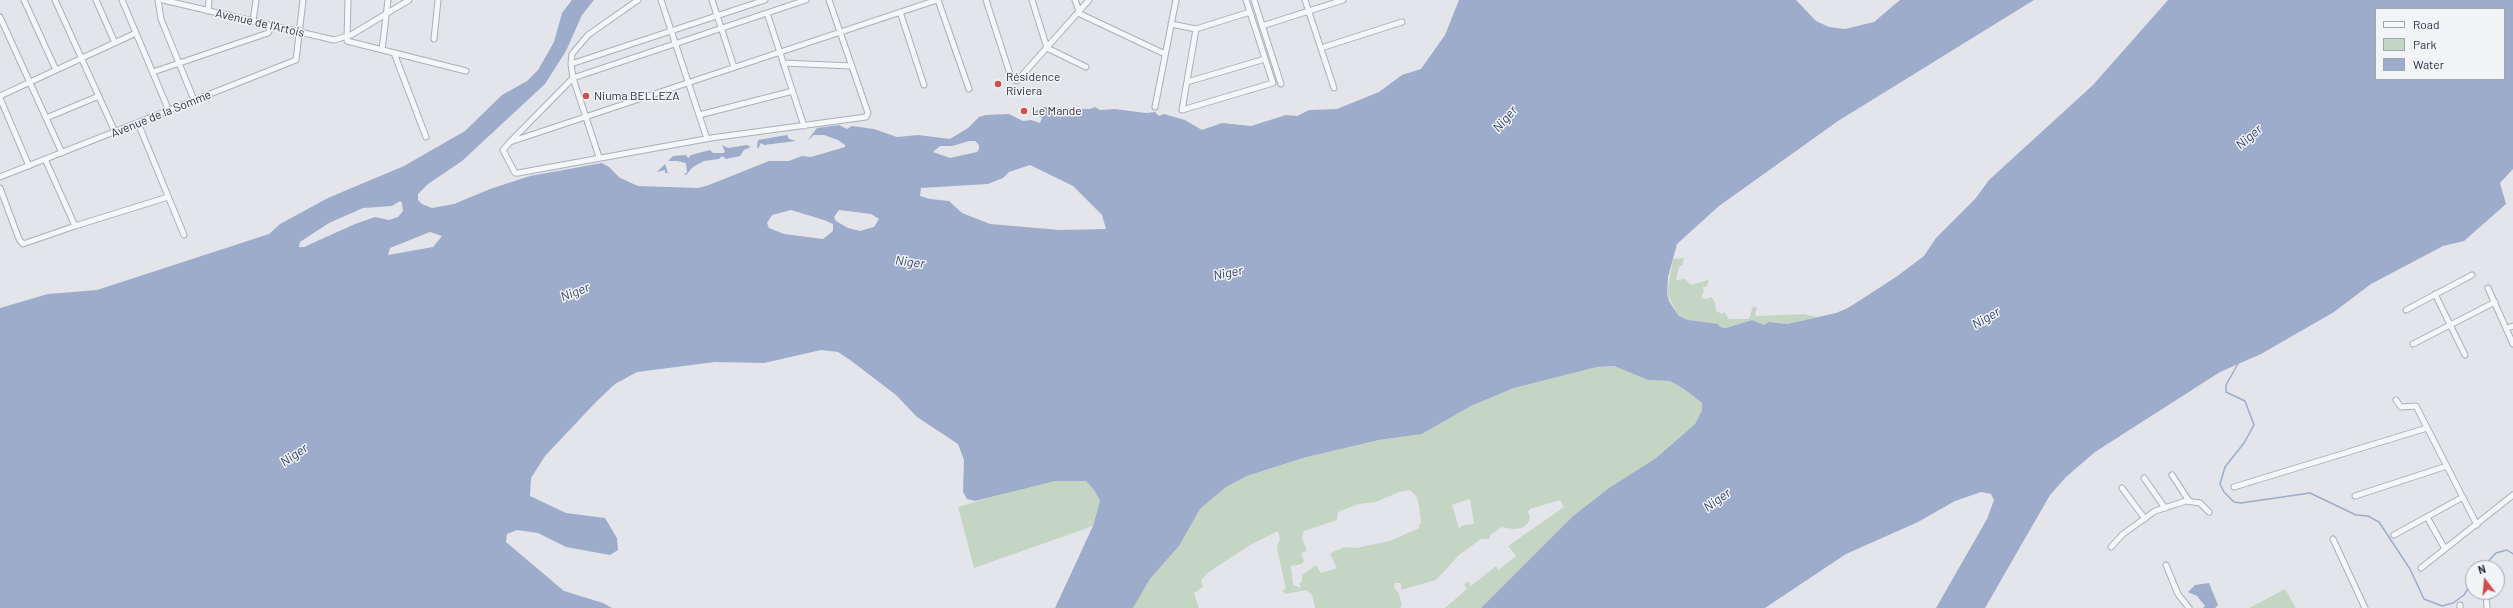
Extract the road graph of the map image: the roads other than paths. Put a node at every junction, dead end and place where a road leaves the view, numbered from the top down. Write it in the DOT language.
graph roads {
  1 [pos="24,0"];
  2 [pos="55,0"];
  3 [pos="96,0"];
  4 [pos="122,0"];
  5 [pos="158,0"];
  6 [pos="163,0"];
  7 [pos="209,0"];
  8 [pos="256,0"];
  9 [pos="303,0"];
  10 [pos="348,0"];
  11 [pos="388,0"];
  12 [pos="409,0"];
  13 [pos="438,0"];
  14 [pos="638,0"];
  15 [pos="662,0"];
  16 [pos="712,0"];
  17 [pos="765,0"];
  18 [pos="806,0"];
  19 [pos="829,0"];
  20 [pos="938,0"];
  21 [pos="986,0"];
  22 [pos="1032,0"];
  23 [pos="1076,0"];
  24 [pos="1089,0"];
  25 [pos="1168,0"];
  26 [pos="1246,0"];
  27 [pos="1254,0"];
  28 [pos="1305,0"];
  29 [pos="1343,0"];
  30 [pos="1176,2"];
  31 [pos="208,11"];
  32 [pos="900,12"];
  33 [pos="1078,12"];
  34 [pos="1250,12"];
  35 [pos="1309,12"];
  36 [pos="767,13"];
  37 [pos="387,14"];
  38 [pos="717,16"];
  39 [pos="0,17"];
  40 [pos="253,21"];
  41 [pos="1402,22"];
  42 [pos="1171,24"];
  43 [pos="272,26"];
  44 [pos="1262,26"];
  45 [pos="722,28"];
  46 [pos="1196,29"];
  47 [pos="672,31"];
  48 [pos="300,32"];
  49 [pos="839,32"];
  50 [pos="136,33"];
  51 [pos="345,37"];
  52 [pos="434,39"];
  53 [pos="115,43"];
  54 [pos="676,43"];
  55 [pos="1047,48"];
  56 [pos="1321,48"];
  57 [pos="382,50"];
  58 [pos="780,52"];
  59 [pos="394,53"];
  60 [pos="1165,54"];
  61 [pos="82,58"];
  62 [pos="1265,59"];
  63 [pos="179,63"];
  64 [pos="783,63"];
  65 [pos="571,64"];
  66 [pos="851,66"];
  67 [pos="734,67"];
  68 [pos="1086,67"];
  69 [pos="56,70"];
  70 [pos="466,71"];
  71 [pos="153,72"];
  72 [pos="573,78"];
  73 [pos="30,82"];
  74 [pos="688,82"];
  75 [pos="1187,82"];
  76 [pos="1282,84"];
  77 [pos="924,85"];
  78 [pos="1334,88"];
  79 [pos="969,89"];
  80 [pos="793,91"];
  81 [pos="99,96"];
  82 [pos="0,97"];
  83 [pos="194,100"];
  84 [pos="1155,107"];
  85 [pos="169,110"];
  86 [pos="699,115"];
  87 [pos="586,117"];
  88 [pos="46,118"];
  89 [pos="138,123"];
  90 [pos="804,126"];
  91 [pos="115,132"];
  92 [pos="426,137"];
  93 [pos="707,139"];
  94 [pos="510,142"];
  95 [pos="62,153"];
  96 [pos="599,157"];
  97 [pos="45,159"];
  98 [pos="29,166"];
  99 [pos="0,177"];
  100 [pos="0,188"];
  101 [pos="168,197"];
  102 [pos="75,226"];
  103 [pos="184,235"];
  104 [pos="2472,275"];
  105 [pos="2488,288"];
  106 [pos="2435,294"];
  107 [pos="2495,302"];
  108 [pos="2406,310"];
  109 [pos="2450,324"];
  110 [pos="2513,326"];
  111 [pos="2507,328"];
  112 [pos="2412,344"];
  113 [pos="2513,344"];
  114 [pos="2465,355"];
  115 [pos="2396,400"];
  116 [pos="2427,428"];
  117 [pos="2447,466"];
  118 [pos="2172,475"];
  119 [pos="2144,478"];
  120 [pos="2122,488"];
  121 [pos="2234,488"];
  122 [pos="2513,495"];
  123 [pos="2355,496"];
  124 [pos="2463,498"];
  125 [pos="2188,501"];
  126 [pos="2165,508"];
  127 [pos="2209,512"];
  128 [pos="2426,517"];
  129 [pos="2145,519"];
  130 [pos="2477,525"];
  131 [pos="2394,535"];
  132 [pos="2333,539"];
  133 [pos="2111,547"];
  134 [pos="2445,549"];
  135 [pos="2166,565"];
  136 [pos="2421,568"];
  137 [pos="2189,608"];
  138 [pos="2365,608"];
  1 -- 69 [label="street"];
  2 -- 61 [label="street"];
  3 -- 53 [label="street"];
  4 -- 50 [label="street"];
  5 -- 63 [label="street"];
  6 -- 31 [label="street, Avenue de l'Artois"];
  7 -- 31 [label="street"];
  8 -- 40 [label="street"];
  9 -- 48 [label="street"];
  10 -- 51 [label="street"];
  11 -- 37 [label="street"];
  12 -- 37 [label="street"];
  13 -- 52 [label="street"];
  14 -- 65 [label="street"];
  15 -- 47 [label="street"];
  16 -- 38 [label="street"];
  17 -- 38 [label="street"];
  18 -- 36 [label="street"];
  19 -- 49 [label="street"];
  20 -- 32 [label="street"];
  20 -- 79 [label="street"];
  21 -- 55 [label="street"];
  22 -- 55 [label="street"];
  23 -- 33 [label="street"];
  24 -- 33 [label="street"];
  25 -- 30 [label="street"];
  26 -- 34 [label="street"];
  27 -- 44 [label="street"];
  28 -- 35 [label="street"];
  29 -- 35 [label="street"];
  30 -- 42 [label="street"];
  31 -- 40 [label="street, Avenue de l'Artois"];
  32 -- 49 [label="street"];
  32 -- 77 [label="street"];
  33 -- 55 [label="street"];
  33 -- 60 [label="street"];
  34 -- 46 [label="street"];
  34 -- 62 [label="street"];
  35 -- 44 [label="street"];
  35 -- 56 [label="street"];
  36 -- 45 [label="street"];
  36 -- 58 [label="street"];
  37 -- 51 [label="street"];
  37 -- 57 [label="street"];
  38 -- 45 [label="street"];
  38 -- 47 [label="street"];
  39 -- 73 [label="street"];
  40 -- 43 [label="street, Avenue de l'Artois"];
  41 -- 56 [label="street"];
  42 -- 46 [label="street"];
  42 -- 60 [label="street"];
  43 -- 48 [label="street, Avenue de l'Artois"];
  43 -- 63 [label="street"];
  44 -- 76 [label="street"];
  45 -- 54 [label="street"];
  45 -- 67 [label="street"];
  46 -- 75 [label="street"];
  47 -- 54 [label="street"];
  47 -- 65 [label="street"];
  48 -- 51 [label="street, Avenue de l'Artois"];
  48 -- 83 [label="street, Avenue de la Somme"];
  49 -- 58 [label="street"];
  49 -- 66 [label="street"];
  50 -- 53 [label="street"];
  50 -- 71 [label="street"];
  51 -- 57 [label="street"];
  53 -- 61 [label="street"];
  54 -- 72 [label="street"];
  54 -- 74 [label="street"];
  55 -- 68 [label="street"];
  56 -- 78 [label="street"];
  57 -- 59 [label="street"];
  58 -- 64 [label="street"];
  58 -- 67 [label="street"];
  59 -- 70 [label="street"];
  59 -- 92 [label="street"];
  60 -- 84 [label="street"];
  61 -- 69 [label="street"];
  61 -- 81 [label="street"];
  62 -- 75 [label="street"];
  62 -- 75 [label="street"];
  63 -- 71 [label="street"];
  63 -- 83 [label="street"];
  64 -- 66 [label="street"];
  64 -- 80 [label="street"];
  65 -- 72 [label="street"];
  66 -- 90 [label="street"];
  67 -- 74 [label="street"];
  69 -- 73 [label="street"];
  71 -- 85 [label="street"];
  72 -- 87 [label="street"];
  72 -- 94 [label="street"];
  73 -- 82 [label="street"];
  73 -- 88 [label="street"];
  74 -- 86 [label="street"];
  74 -- 87 [label="street"];
  80 -- 86 [label="street"];
  80 -- 90 [label="street"];
  81 -- 88 [label="street"];
  81 -- 91 [label="street"];
  82 -- 98 [label="street"];
  83 -- 85 [label="street, Avenue de la Somme"];
  85 -- 89 [label="street, Avenue de la Somme"];
  86 -- 93 [label="street"];
  87 -- 94 [label="street"];
  87 -- 96 [label="street"];
  88 -- 95 [label="street"];
  89 -- 91 [label="street, Avenue de la Somme"];
  89 -- 101 [label="street"];
  90 -- 93 [label="street"];
  91 -- 95 [label="street, Avenue de la Somme"];
  93 -- 96 [label="street"];
  94 -- 96 [label="street"];
  95 -- 97 [label="street, Avenue de la Somme"];
  97 -- 98 [label="street, Avenue de la Somme"];
  97 -- 102 [label="street"];
  98 -- 99 [label="street, Avenue de la Somme"];
  100 -- 102 [label="street"];
  101 -- 102 [label="street"];
  101 -- 103 [label="street"];
  104 -- 106 [label="street"];
  105 -- 107 [label="street"];
  106 -- 108 [label="street"];
  106 -- 109 [label="street"];
  107 -- 109 [label="street"];
  107 -- 111 [label="street"];
  109 -- 112 [label="street"];
  109 -- 114 [label="street"];
  110 -- 111 [label="street"];
  111 -- 113 [label="street"];
  115 -- 116 [label="street"];
  116 -- 117 [label="street"];
  116 -- 121 [label="street"];
  117 -- 123 [label="street"];
  117 -- 124 [label="street"];
  118 -- 125 [label="street"];
  119 -- 126 [label="street"];
  120 -- 129 [label="street"];
  122 -- 130 [label="street"];
  124 -- 128 [label="street"];
  124 -- 130 [label="street"];
  125 -- 126 [label="street"];
  125 -- 127 [label="street"];
  126 -- 129 [label="street"];
  128 -- 131 [label="street"];
  128 -- 134 [label="street"];
  129 -- 133 [label="street"];
  130 -- 134 [label="street"];
  132 -- 138 [label="street"];
  134 -- 136 [label="street"];
  135 -- 137 [label="street"];
}
